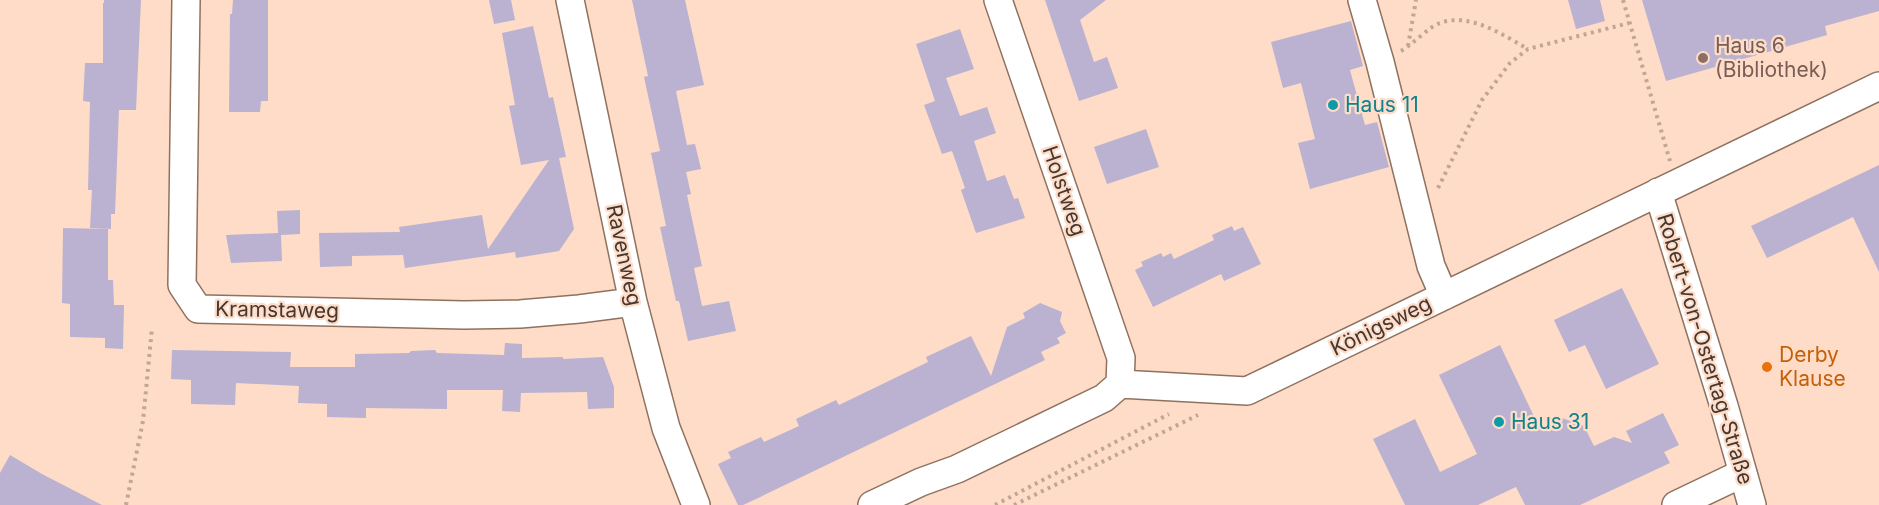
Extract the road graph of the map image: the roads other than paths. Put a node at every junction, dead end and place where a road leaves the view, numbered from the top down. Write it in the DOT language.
graph roads {
  1 [pos="186,0"];
  2 [pos="570,0"];
  3 [pos="998,0"];
  4 [pos="1362,0"];
  5 [pos="1879,86"];
  6 [pos="1667,188"];
  7 [pos="1444,296"];
  8 [pos="633,302"];
  9 [pos="1120,384"];
  10 [pos="1743,473"];
  11 [pos="696,505"];
  12 [pos="872,505"];
  13 [pos="1676,505"];
  14 [pos="1752,505"];
  1 -- 8 [label="street, Kramstaweg"];
  2 -- 8 [label="street, Ravenweg"];
  3 -- 9 [label="street, Holstweg"];
  4 -- 7 [label="street"];
  5 -- 6 [label="street, Königsweg"];
  6 -- 7 [label="street, Königsweg"];
  6 -- 10 [label="street, Robert-von-Ostertag-Straße"];
  7 -- 9 [label="street, Königsweg"];
  8 -- 11 [label="street, Ravenweg"];
  9 -- 12 [label="street"];
  10 -- 13 [label="street"];
  10 -- 14 [label="street, Robert-von-Ostertag-Straße"];
}
